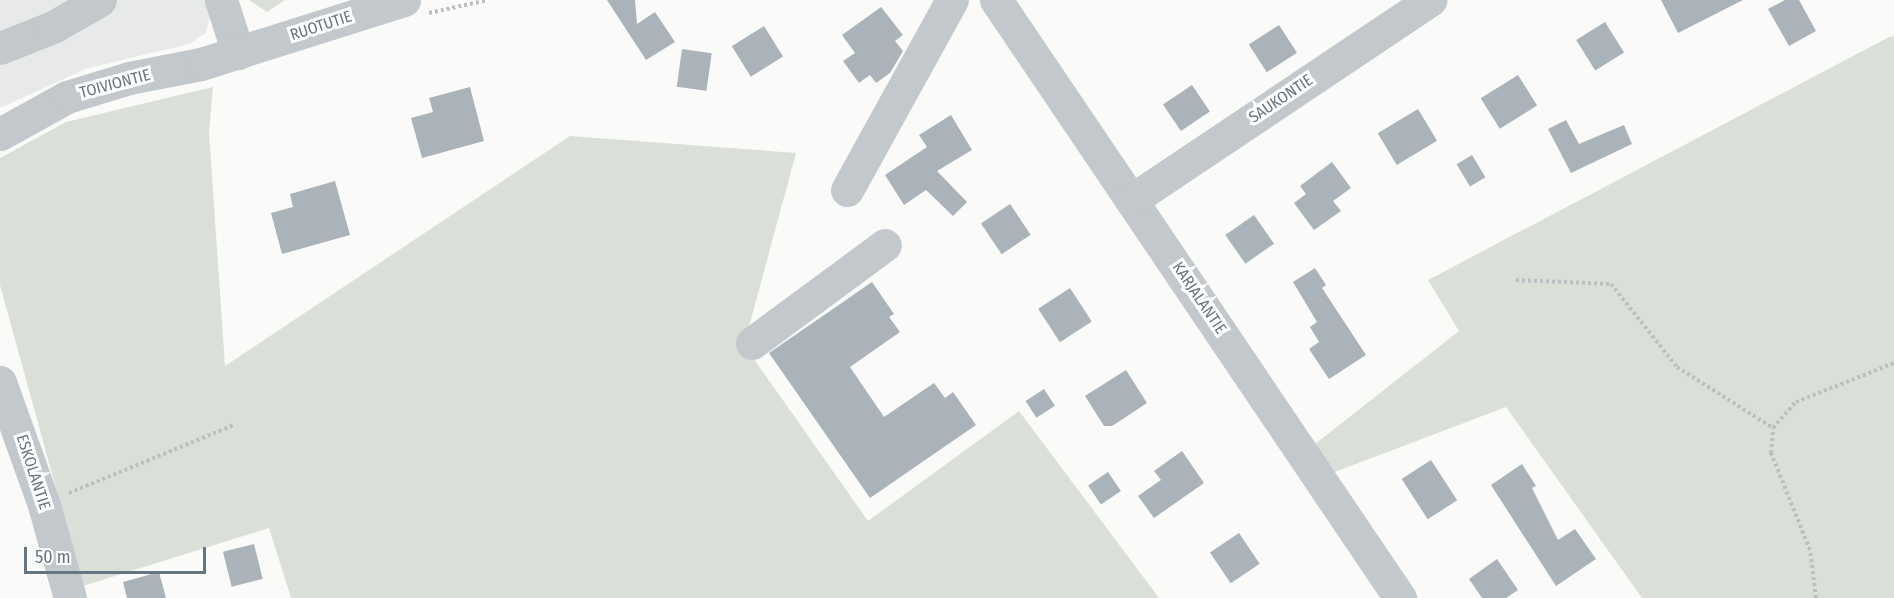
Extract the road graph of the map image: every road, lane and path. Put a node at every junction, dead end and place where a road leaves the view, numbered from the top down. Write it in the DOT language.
graph roads {
  1 [pos="100,0"];
  2 [pos="221,0"];
  3 [pos="404,0"];
  4 [pos="952,0"];
  5 [pos="996,0"];
  6 [pos="1430,0"];
  7 [pos="0,48"];
  8 [pos="238,53"];
  9 [pos="0,134"];
  10 [pos="847,190"];
  11 [pos="1133,199"];
  12 [pos="885,245"];
  13 [pos="1516,280"];
  14 [pos="752,343"];
  15 [pos="1894,363"];
  16 [pos="0,382"];
  17 [pos="234,425"];
  18 [pos="1773,428"];
  19 [pos="44,505"];
  20 [pos="1396,596"];
  21 [pos="70,598"];
  22 [pos="1816,598"];
  1 -- 7 [label="street"];
  2 -- 8 [label="street"];
  3 -- 8 [label="street, RUOTUTIE"];
  4 -- 10 [label="street"];
  5 -- 11 [label="street, KARJALANTIE"];
  6 -- 11 [label="street, SAUKONTIE"];
  8 -- 9 [label="street, TOIVIONTIE"];
  11 -- 20 [label="street, KARJALANTIE"];
  12 -- 14 [label="street"];
  13 -- 18 [label="path"];
  15 -- 18 [label="path"];
  16 -- 19 [label="street, ESKOLANTIE"];
  17 -- 19 [label="path"];
  18 -- 22 [label="path"];
  19 -- 21 [label="street, ESKOLANTIE"];
}
